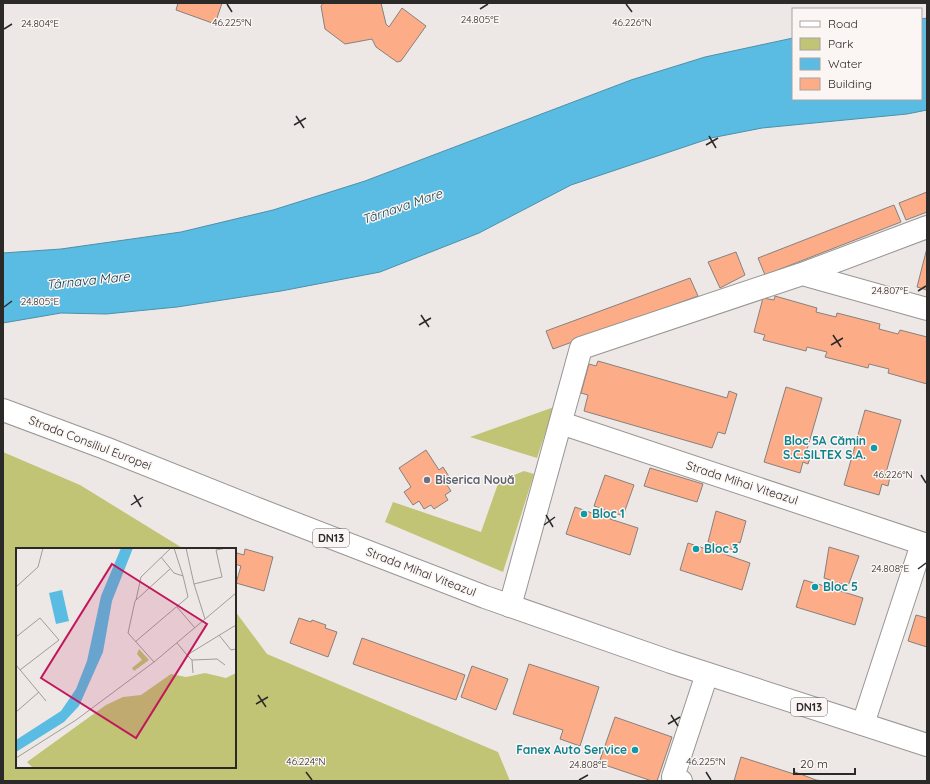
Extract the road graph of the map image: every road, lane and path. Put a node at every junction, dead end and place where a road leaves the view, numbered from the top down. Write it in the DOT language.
graph roads {
  1 [pos="927,227"];
  2 [pos="802,274"];
  3 [pos="927,309"];
  4 [pos="3,410"];
  5 [pos="561,423"];
  6 [pos="177,477"];
  7 [pos="924,544"];
  8 [pos="510,606"];
  9 [pos="707,674"];
  10 [pos="863,724"];
  11 [pos="927,745"];
  12 [pos="675,780"];
  1 -- 2 [label="main road"];
  2 -- 3 [label="main road"];
  2 -- 5 [label="main road"];
  4 -- 6 [label="main road, Strada Consiliul Europei / DN13"];
  5 -- 7 [label="main road, Strada Mihai Viteazul"];
  5 -- 8 [label="main road"];
  6 -- 8 [label="main road, Strada Mihai Viteazul / DN13"];
  7 -- 10 [label="main road, Strada Mihai Viteazul"];
  8 -- 9 [label="main road, Strada Mihai Viteazul / DN13"];
  9 -- 10 [label="main road, Strada Mihai Viteazul / DN13"];
  9 -- 12 [label="main road"];
  10 -- 11 [label="main road, Strada Mihai Viteazul / DN13"];
}
